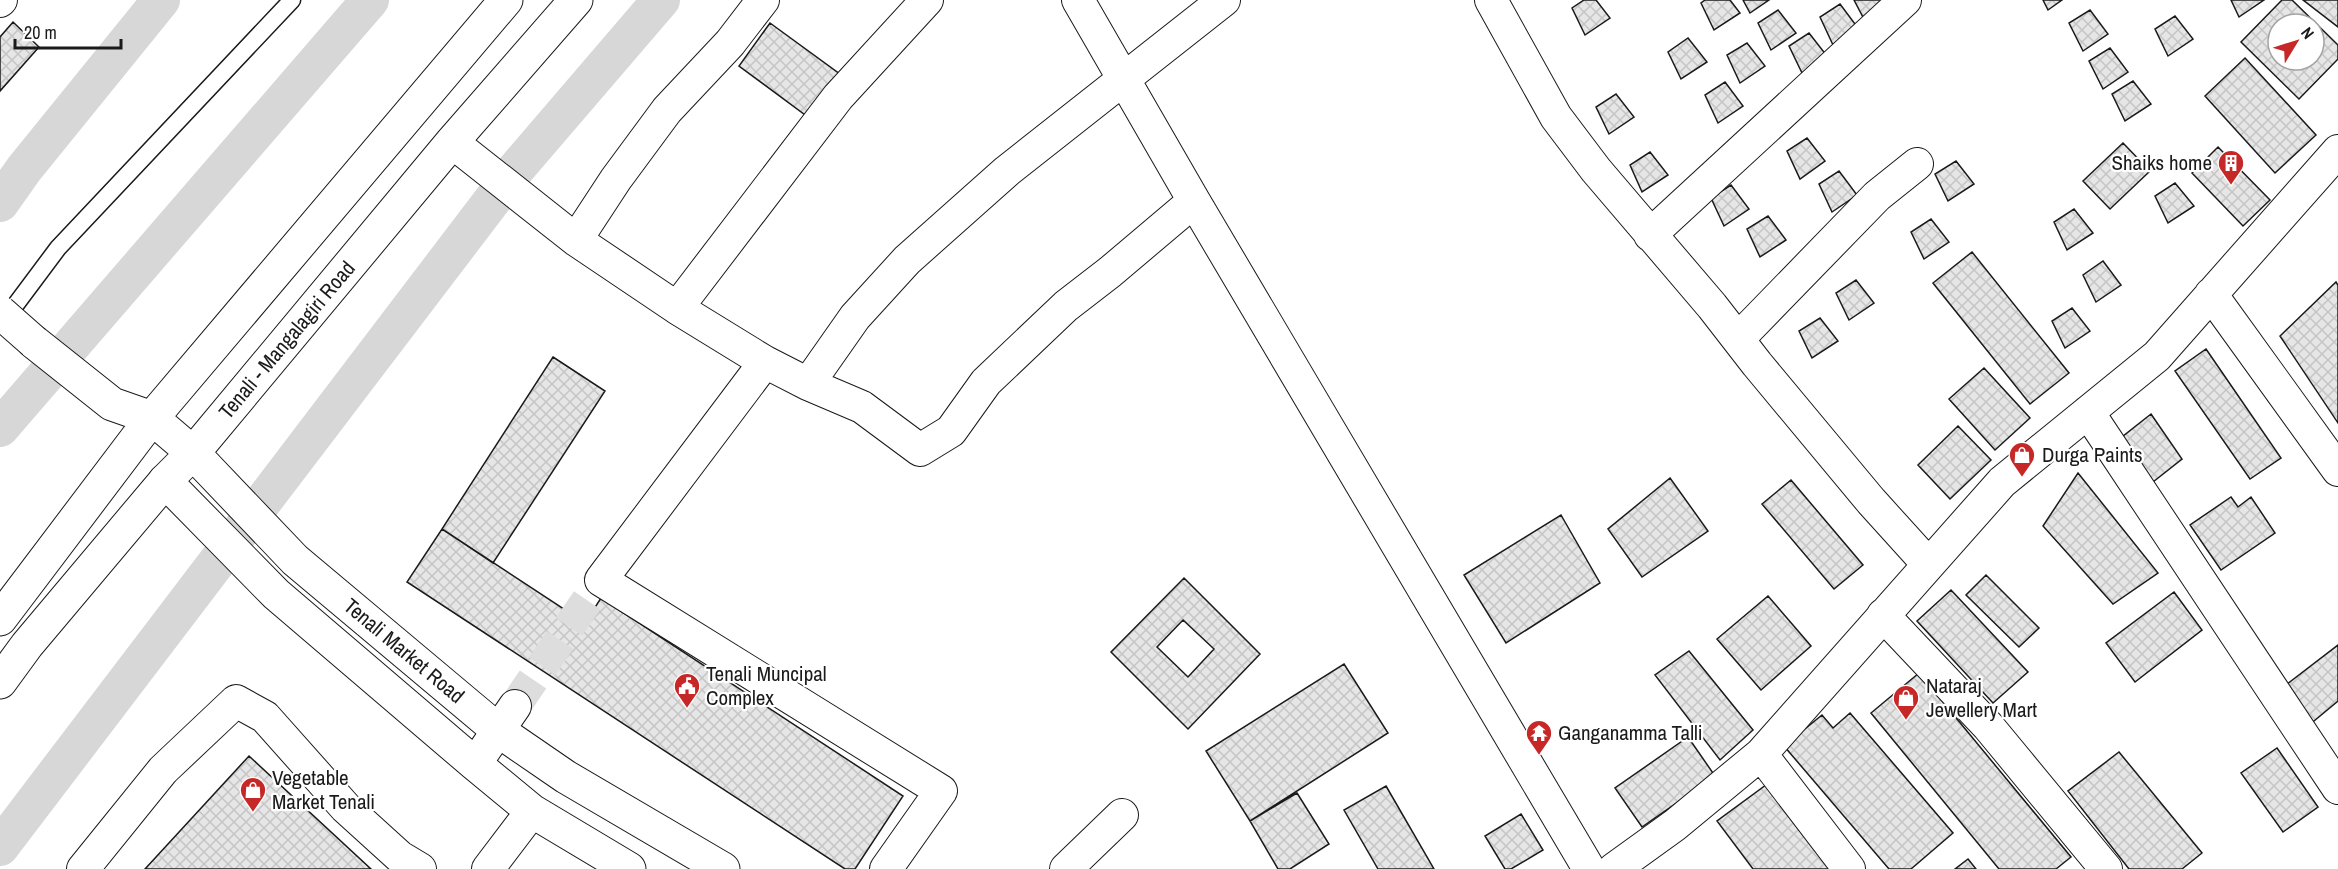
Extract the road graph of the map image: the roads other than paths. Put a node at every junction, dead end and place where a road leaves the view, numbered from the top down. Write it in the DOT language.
graph roads {
  1 [pos="292,0"];
  2 [pos="506,0"];
  3 [pos="576,0"];
  4 [pos="763,0"];
  5 [pos="927,0"];
  6 [pos="1078,0"];
  7 [pos="1224,0"];
  8 [pos="1905,0"];
  9 [pos="1496,2"];
  10 [pos="1124,77"];
  11 [pos="452,142"];
  12 [pos="1917,164"];
  13 [pos="2333,169"];
  14 [pos="1194,201"];
  15 [pos="568,233"];
  16 [pos="1650,235"];
  17 [pos="2211,294"];
  18 [pos="677,308"];
  19 [pos="0,312"];
  20 [pos="0,326"];
  21 [pos="1738,339"];
  22 [pos="765,362"];
  23 [pos="808,384"];
  24 [pos="112,404"];
  25 [pos="2088,412"];
  26 [pos="152,418"];
  27 [pos="128,449"];
  28 [pos="193,453"];
  29 [pos="2338,470"];
  30 [pos="165,481"];
  31 [pos="1928,564"];
  32 [pos="1883,615"];
  33 [pos="0,619"];
  34 [pos="0,682"];
  35 [pos="507,719"];
  36 [pos="1761,754"];
  37 [pos="475,764"];
  38 [pos="2338,788"];
  39 [pos="532,811"];
  40 [pos="1122,815"];
  41 [pos="1587,867"];
  42 [pos="83,869"];
  43 [pos="420,869"];
  44 [pos="488,869"];
  45 [pos="629,869"];
  46 [pos="723,869"];
  47 [pos="886,869"];
  48 [pos="1066,869"];
  49 [pos="1849,869"];
  50 [pos="2106,869"];
  1 -- 20 [label="lane"];
  2 -- 26 [label="main road"];
  3 -- 11 [label="main road, Tenali - Mangalagiri Road"];
  4 -- 15 [label="street"];
  5 -- 18 [label="street"];
  6 -- 10 [label="street"];
  7 -- 10 [label="street"];
  8 -- 16 [label="street"];
  9 -- 16 [label="street"];
  10 -- 14 [label="street"];
  10 -- 23 [label="street"];
  11 -- 15 [label="street"];
  11 -- 28 [label="main road, Tenali - Mangalagiri Road"];
  12 -- 21 [label="street"];
  13 -- 17 [label="street"];
  14 -- 23 [label="street"];
  14 -- 41 [label="street"];
  15 -- 18 [label="street"];
  16 -- 21 [label="street"];
  17 -- 25 [label="street"];
  17 -- 29 [label="street"];
  18 -- 22 [label="street"];
  19 -- 24 [label="main road, bridge"];
  21 -- 31 [label="street"];
  22 -- 23 [label="street"];
  22 -- 47 [label="street"];
  24 -- 26 [label="main road, Tenali Market Road"];
  24 -- 27 [label="main road"];
  25 -- 31 [label="street"];
  25 -- 38 [label="street"];
  26 -- 27 [label="main road"];
  26 -- 28 [label="main road, Tenali Market Road"];
  27 -- 30 [label="main road, Tenali Market Road"];
  27 -- 33 [label="main road"];
  28 -- 30 [label="main road, Tenali - Mangalagiri Road"];
  28 -- 35 [label="main road, Tenali Market Road"];
  30 -- 34 [label="main road, Tenali - Mangalagiri Road"];
  30 -- 37 [label="main road, Tenali Market Road"];
  31 -- 32 [label="street"];
  32 -- 36 [label="street"];
  32 -- 50 [label="street"];
  35 -- 37 [label="street"];
  35 -- 46 [label="main road, Tenali Market Road"];
  36 -- 41 [label="street"];
  36 -- 49 [label="street"];
  37 -- 39 [label="main road, Tenali Market Road"];
  39 -- 44 [label="street"];
  39 -- 45 [label="main road, Tenali Market Road"];
  40 -- 48 [label="street"];
  42 -- 43 [label="street"];
}
